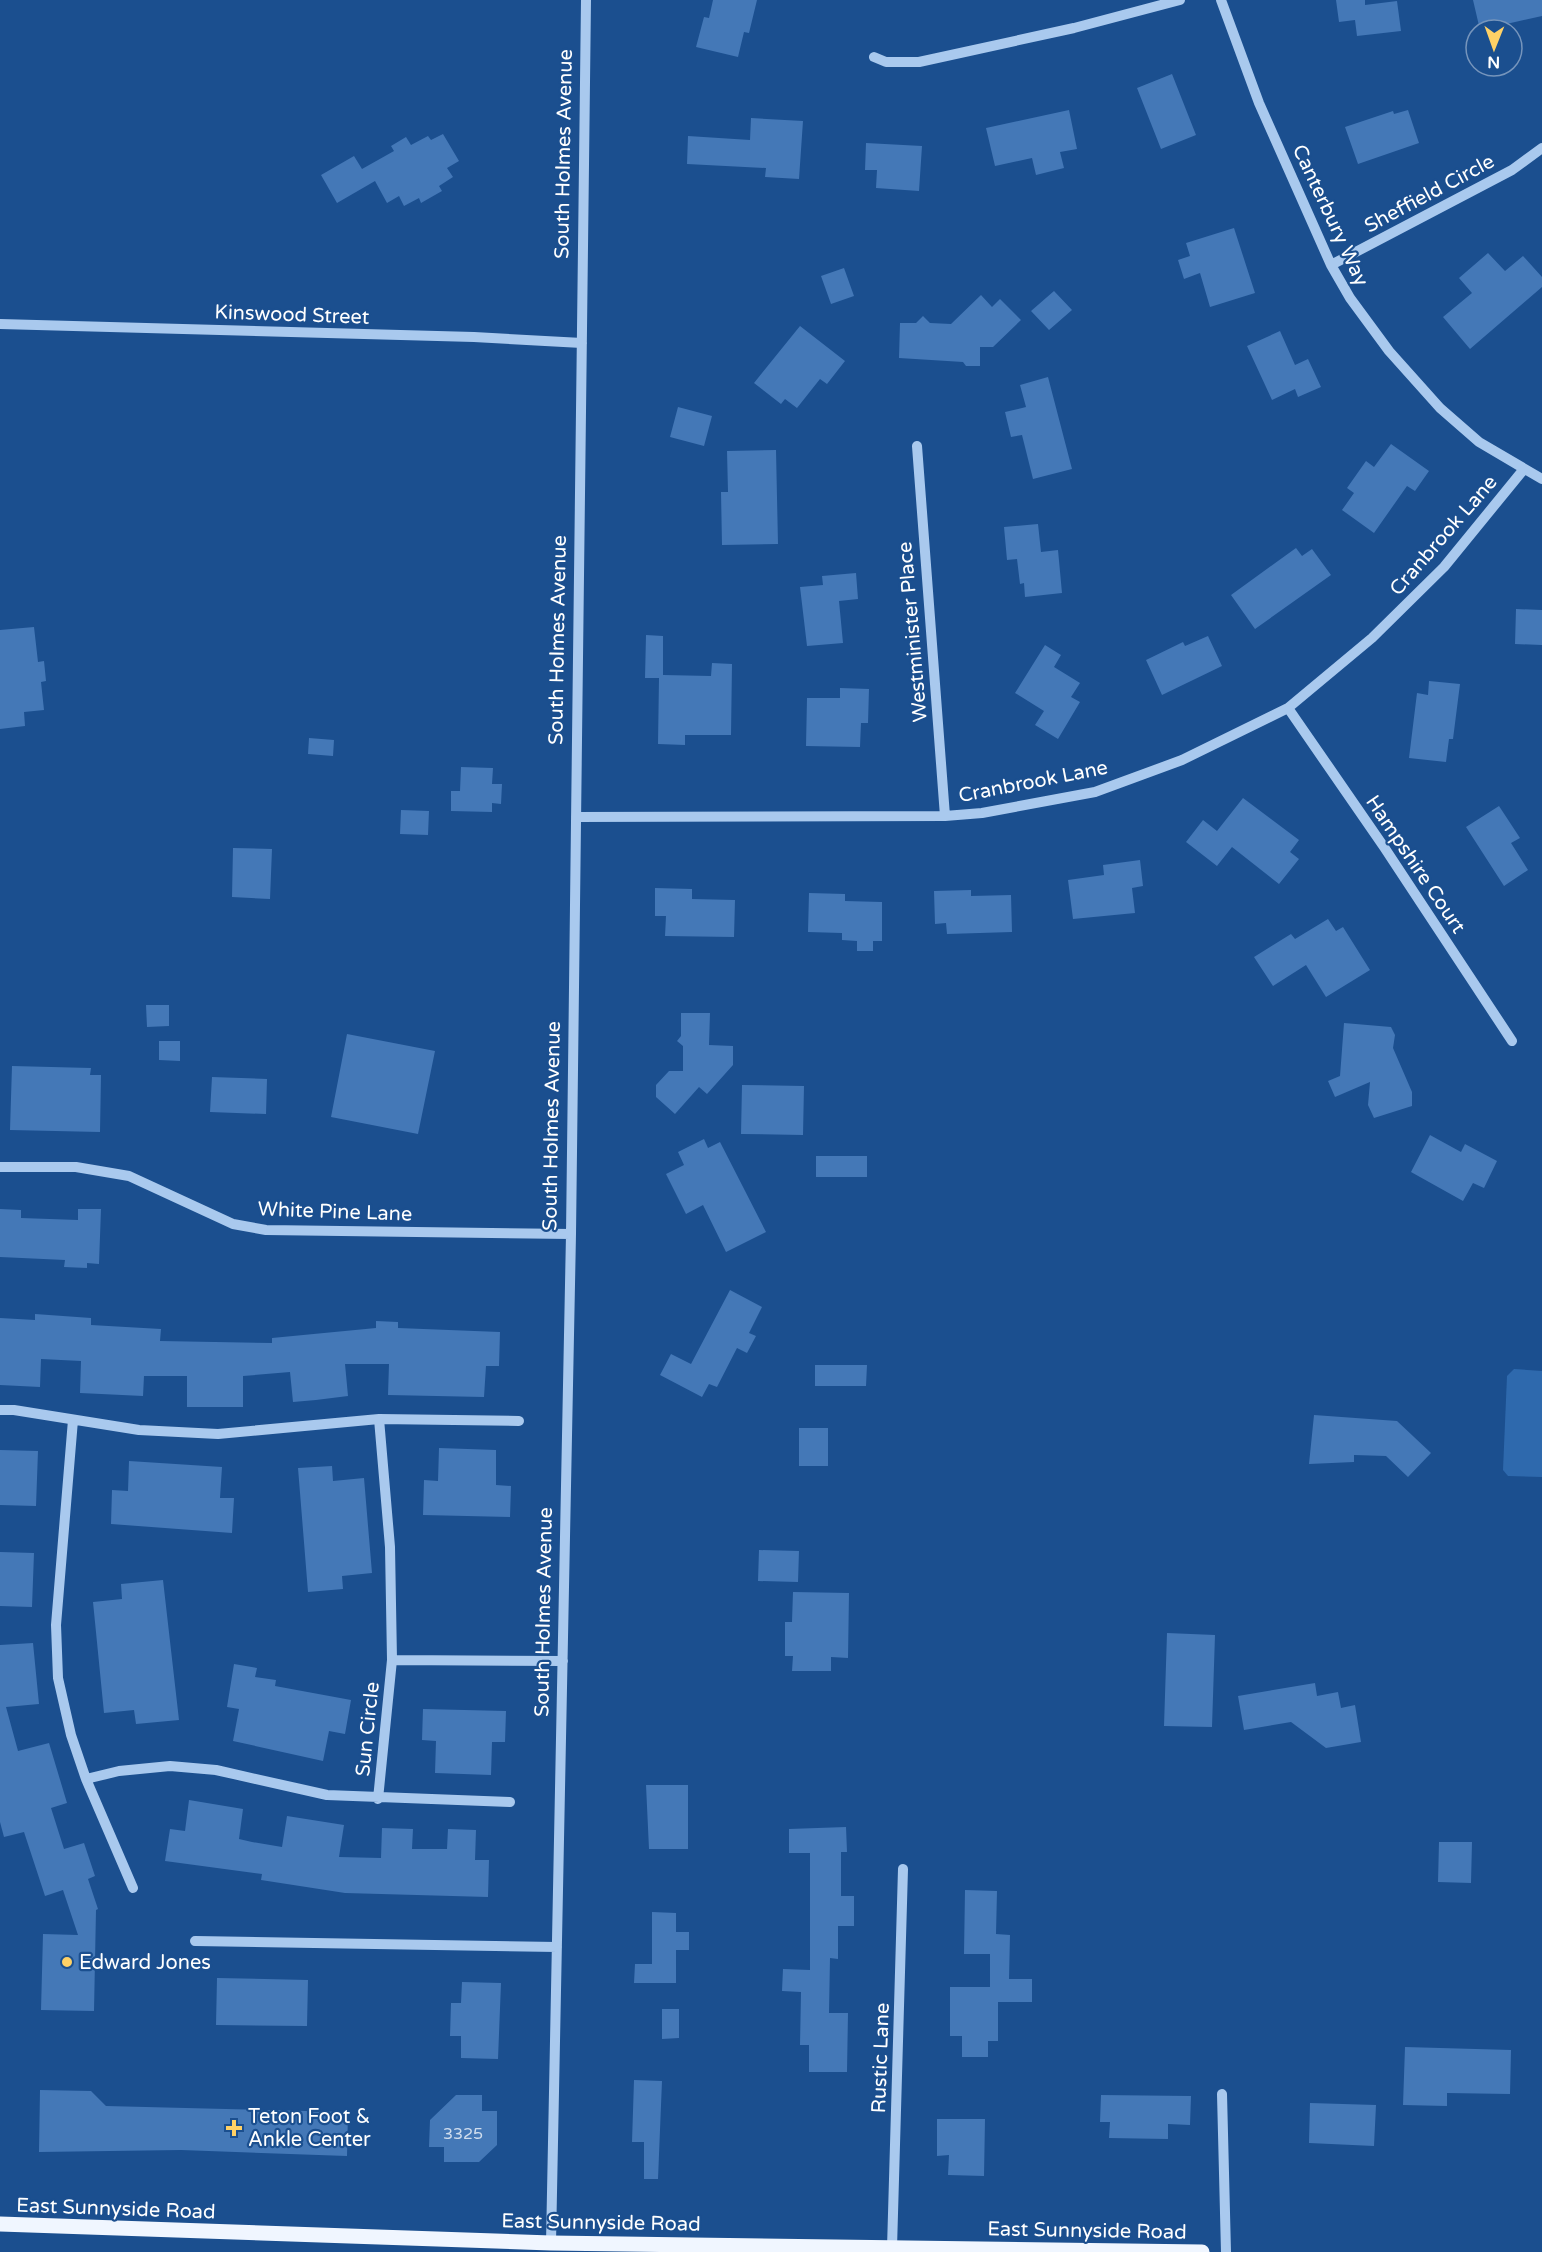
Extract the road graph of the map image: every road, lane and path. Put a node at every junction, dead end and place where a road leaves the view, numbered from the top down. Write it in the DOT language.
graph roads {
  1 [pos="586,0"];
  2 [pos="1180,0"];
  3 [pos="1221,0"];
  4 [pos="874,57"];
  5 [pos="1542,148"];
  6 [pos="1331,265"];
  7 [pos="0,324"];
  8 [pos="582,343"];
  9 [pos="917,446"];
  10 [pos="1524,469"];
  11 [pos="1542,479"];
  12 [pos="1287,708"];
  13 [pos="945,816"];
  14 [pos="576,817"];
  15 [pos="1512,1041"];
  16 [pos="0,1167"];
  17 [pos="571,1234"];
  18 [pos="0,1410"];
  19 [pos="379,1419"];
  20 [pos="73,1420"];
  21 [pos="519,1421"];
  22 [pos="392,1660"];
  23 [pos="563,1661"];
  24 [pos="86,1779"];
  25 [pos="378,1799"];
  26 [pos="510,1802"];
  27 [pos="903,1869"];
  28 [pos="132,1888"];
  29 [pos="195,1941"];
  30 [pos="557,1947"];
  31 [pos="1222,2094"];
  32 [pos="0,2224"];
  33 [pos="551,2247"];
  34 [pos="892,2248"];
  35 [pos="1202,2252"];
  36 [pos="1226,2252"];
  1 -- 8 [label="street, South Holmes Avenue"];
  2 -- 4 [label="street"];
  3 -- 6 [label="street, Canterbury Way"];
  5 -- 6 [label="street, Sheffield Circle"];
  6 -- 10 [label="street, Canterbury Way"];
  7 -- 8 [label="street, Kinswood Street"];
  8 -- 14 [label="street, South Holmes Avenue"];
  9 -- 13 [label="street, Westminister Place"];
  10 -- 11 [label="street, Canterbury Way"];
  10 -- 12 [label="street, Cranbrook Lane"];
  12 -- 13 [label="street, Cranbrook Lane"];
  12 -- 15 [label="street, Hampshire Court"];
  13 -- 14 [label="street, Cranbrook Lane"];
  14 -- 17 [label="street, South Holmes Avenue"];
  16 -- 17 [label="street, White Pine Lane"];
  17 -- 23 [label="street, South Holmes Avenue"];
  18 -- 20 [label="street"];
  19 -- 20 [label="street"];
  19 -- 21 [label="street"];
  19 -- 22 [label="street, Sun Circle"];
  20 -- 24 [label="street"];
  22 -- 23 [label="street"];
  22 -- 25 [label="street, Sun Circle"];
  23 -- 30 [label="street, South Holmes Avenue"];
  24 -- 25 [label="street, Sun Circle"];
  24 -- 28 [label="street"];
  25 -- 26 [label="street"];
  27 -- 34 [label="street, Rustic Lane"];
  29 -- 30 [label="street"];
  30 -- 33 [label="street, South Holmes Avenue"];
  31 -- 36 [label="street"];
  32 -- 33 [label="main road, East Sunnyside Road"];
  33 -- 34 [label="main road, East Sunnyside Road"];
  34 -- 35 [label="main road, East Sunnyside Road"];
}
